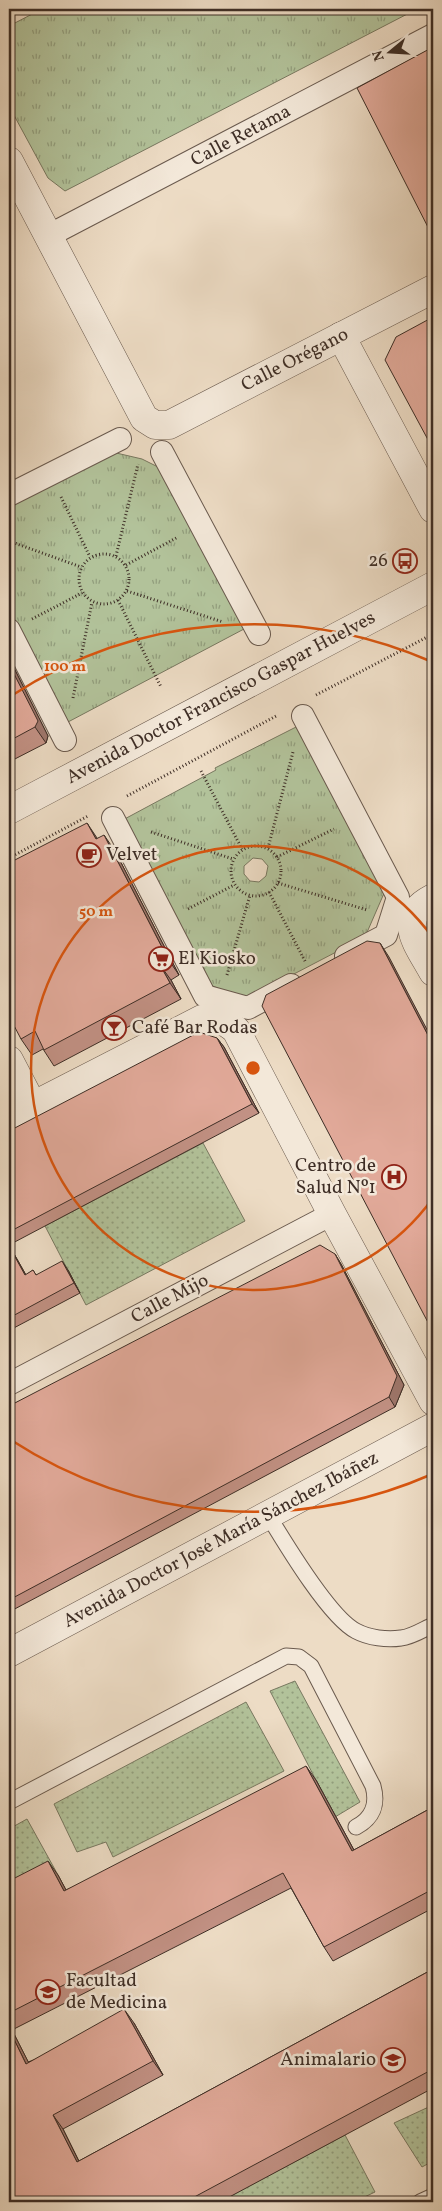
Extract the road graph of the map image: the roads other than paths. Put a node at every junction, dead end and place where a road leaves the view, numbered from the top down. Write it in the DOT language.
graph roads {
  1 [pos="433,35"];
  2 [pos="9,161"];
  3 [pos="48,236"];
  4 [pos="433,289"];
  5 [pos="341,336"];
  6 [pos="120,439"];
  7 [pos="162,452"];
  8 [pos="9,495"];
  9 [pos="433,509"];
  10 [pos="433,586"];
  11 [pos="9,630"];
  12 [pos="259,634"];
  13 [pos="303,716"];
  14 [pos="64,740"];
  15 [pos="9,810"];
  16 [pos="113,818"];
  17 [pos="433,898"];
  18 [pos="401,920"];
  19 [pos="433,972"];
  20 [pos="217,1008"];
  21 [pos="9,1060"];
  22 [pos="33,1106"];
  23 [pos="9,1118"];
  24 [pos="332,1214"];
  25 [pos="9,1384"];
  26 [pos="433,1401"];
  27 [pos="433,1428"];
  28 [pos="268,1515"];
  29 [pos="433,1625"];
  30 [pos="9,1653"];
  31 [pos="9,1802"];
  32 [pos="356,1827"];
  33 [pos="433,2196"];
  34 [pos="420,2202"];
  1 -- 3 [label="street, Calle Retama"];
  2 -- 3 [label="street"];
  3 -- 5 [label="street, Calle Orégano"];
  4 -- 5 [label="street, Calle Orégano"];
  5 -- 9 [label="street"];
  6 -- 8 [label="street"];
  7 -- 12 [label="street"];
  10 -- 15 [label="street, Avenida Doctor Francisco Gaspar Huelves"];
  11 -- 14 [label="street"];
  13 -- 18 [label="street"];
  16 -- 20 [label="street"];
  17 -- 18 [label="street"];
  18 -- 19 [label="street"];
  18 -- 20 [label="street"];
  20 -- 22 [label="street"];
  20 -- 24 [label="street"];
  21 -- 22 [label="street"];
  22 -- 23 [label="street"];
  24 -- 25 [label="street, Calle Mijo"];
  24 -- 26 [label="street"];
  27 -- 28 [label="street, Avenida Doctor José María Sánchez Ibáñez"];
  28 -- 29 [label="lane"];
  28 -- 30 [label="street, Avenida Doctor José María Sánchez Ibáñez"];
  31 -- 32 [label="lane"];
  33 -- 34 [label="lane"];
}
